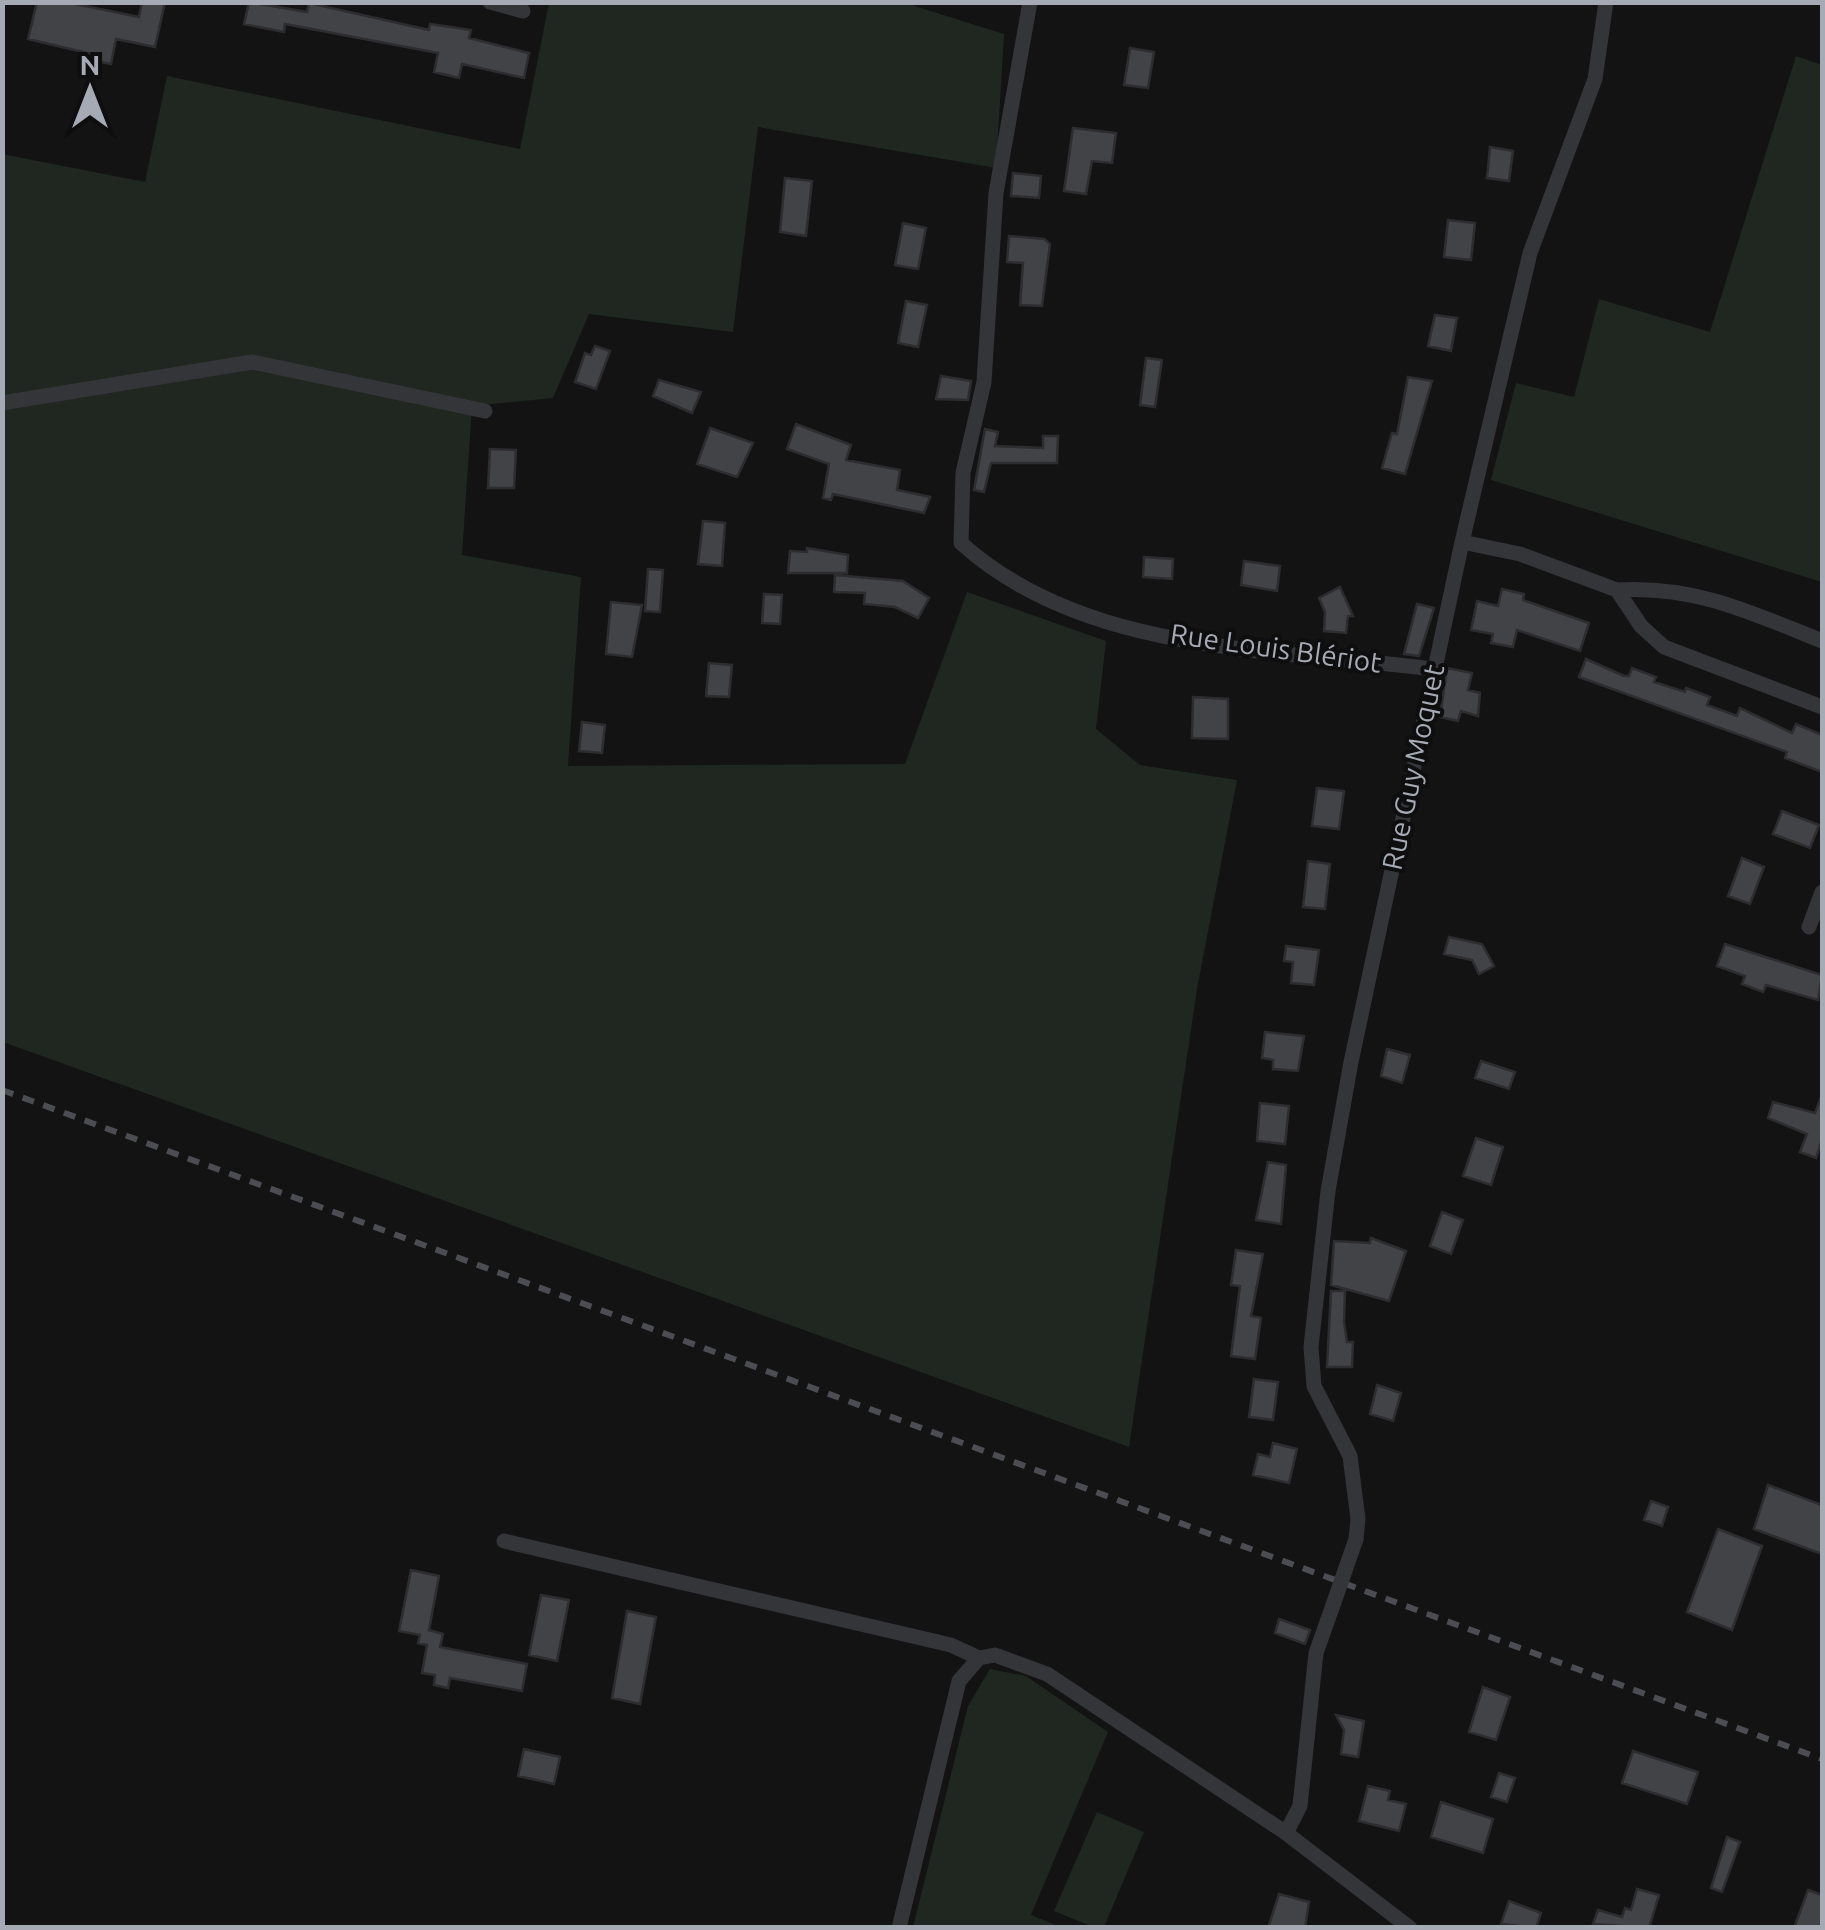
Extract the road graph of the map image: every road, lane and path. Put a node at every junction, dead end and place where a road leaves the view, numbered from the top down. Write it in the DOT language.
graph roads {
  1 [pos="490,2"];
  2 [pos="1030,2"];
  3 [pos="1606,2"];
  4 [pos="523,10"];
  5 [pos="2,402"];
  6 [pos="485,410"];
  7 [pos="1462,542"];
  8 [pos="1618,590"];
  9 [pos="1822,641"];
  10 [pos="1434,669"];
  11 [pos="1822,707"];
  12 [pos="1822,892"];
  13 [pos="1809,928"];
  14 [pos="504,1541"];
  15 [pos="979,1658"];
  16 [pos="1286,1833"];
  17 [pos="898,1928"];
  18 [pos="1410,1928"];
  1 -- 4 [label="street"];
  2 -- 10 [label="street, Rue Louis Blériot"];
  3 -- 7 [label="street, Rue Guy Moquet"];
  5 -- 6 [label="street"];
  7 -- 8 [label="street"];
  7 -- 10 [label="street, Rue Guy Moquet"];
  8 -- 9 [label="street"];
  8 -- 11 [label="street"];
  10 -- 16 [label="street, Rue Guy Moquet, bridge"];
  12 -- 13 [label="street"];
  14 -- 15 [label="street"];
  15 -- 16 [label="street"];
  15 -- 17 [label="street"];
  16 -- 18 [label="street"];
}
